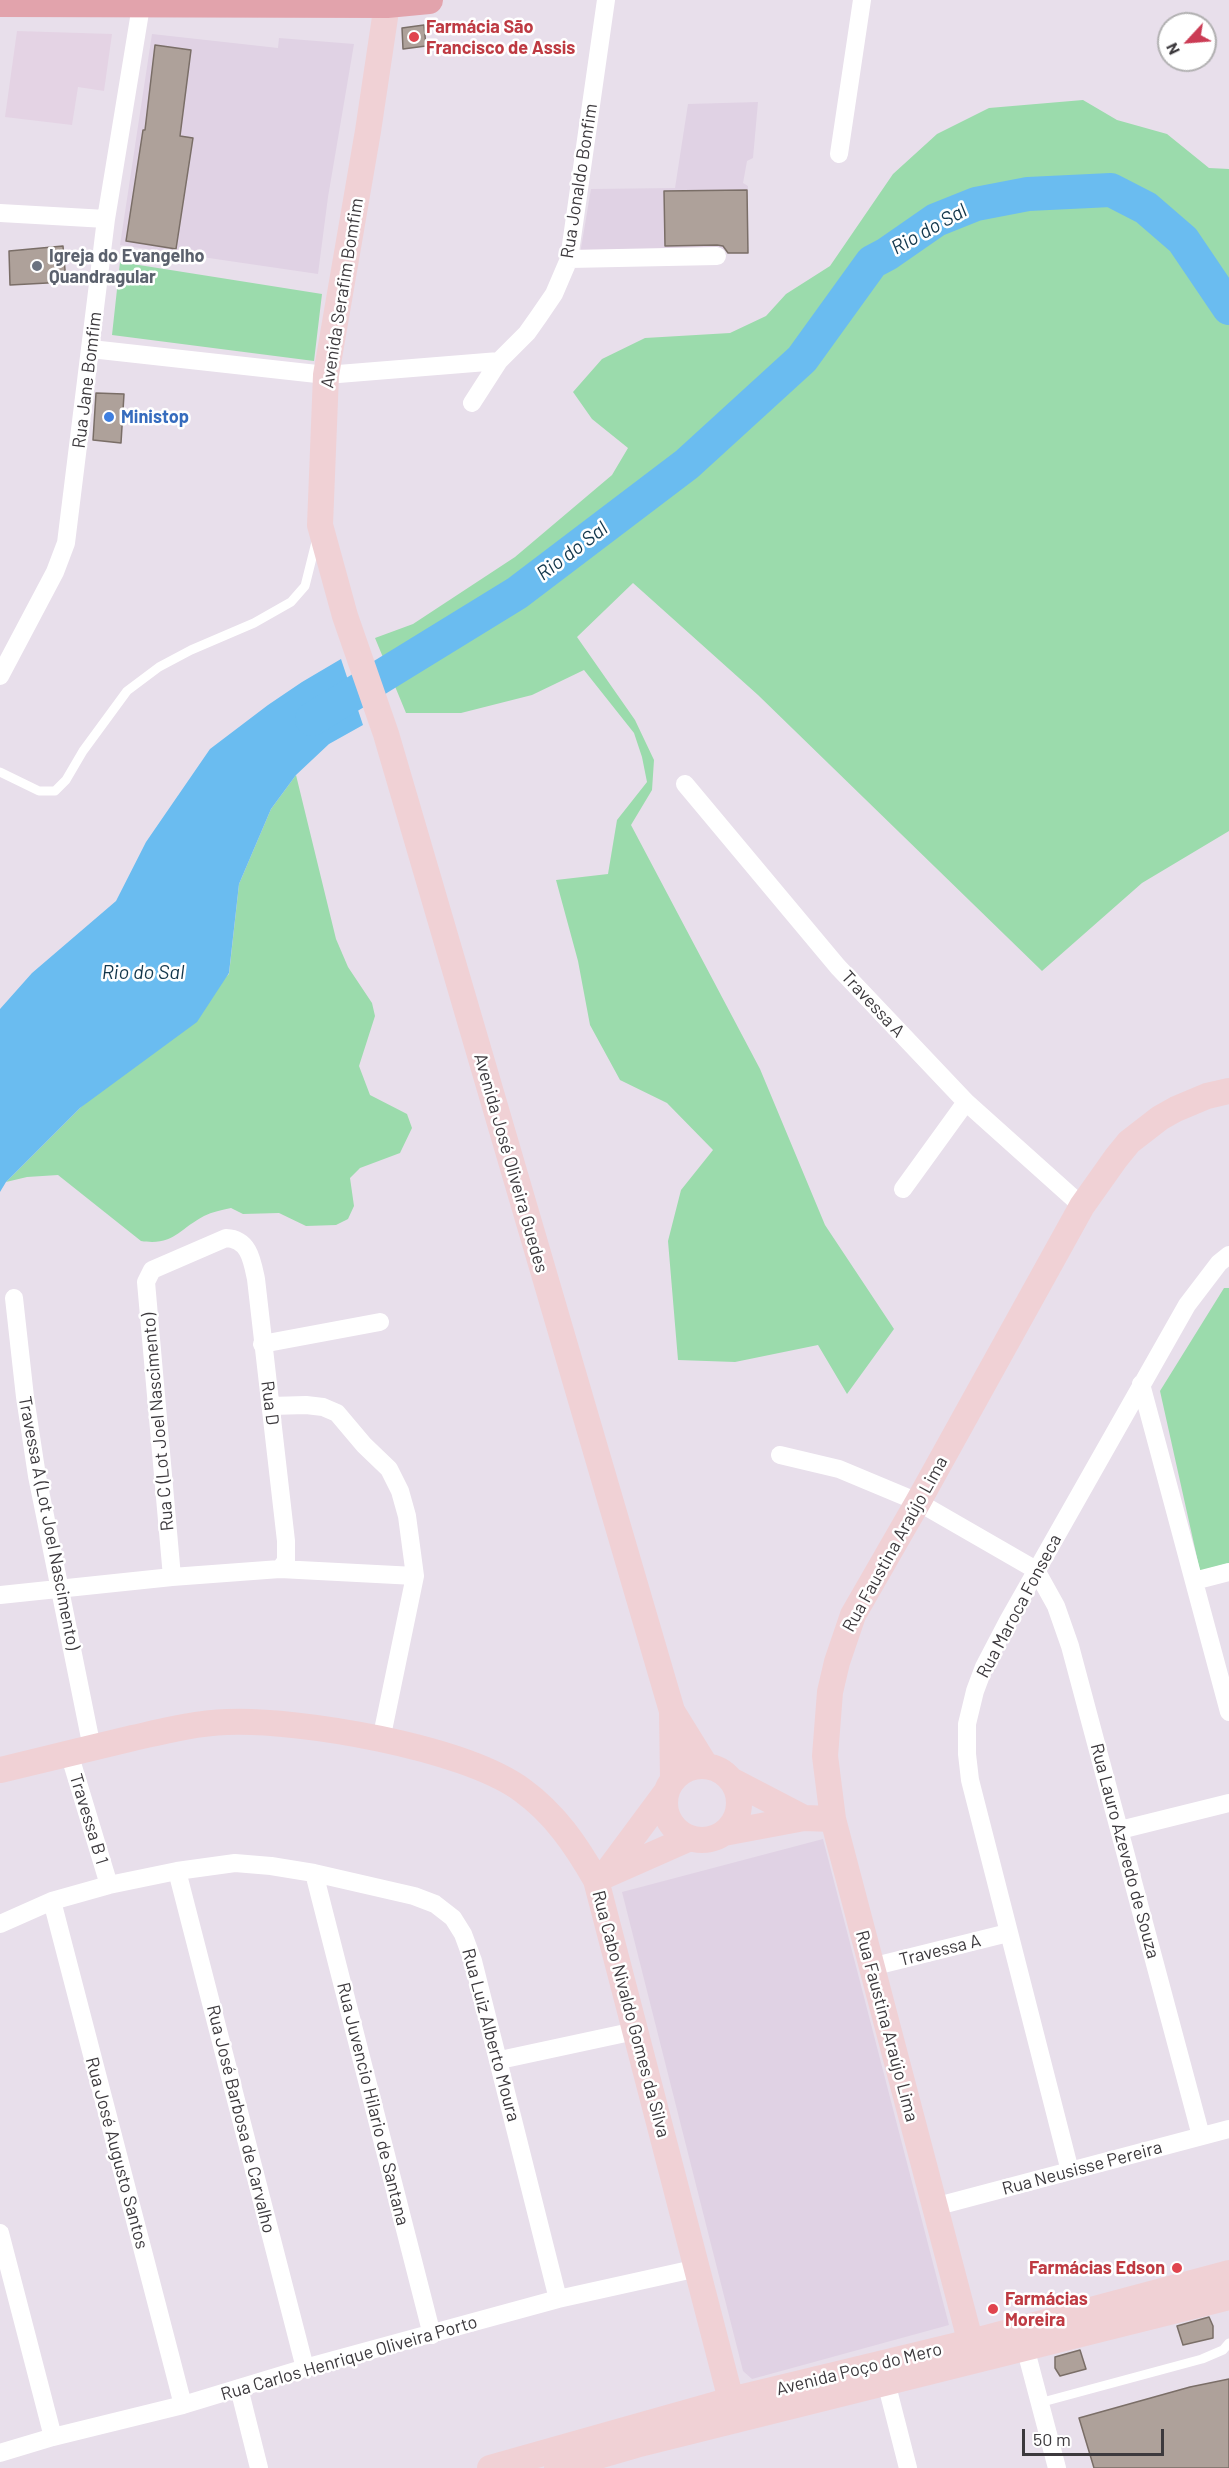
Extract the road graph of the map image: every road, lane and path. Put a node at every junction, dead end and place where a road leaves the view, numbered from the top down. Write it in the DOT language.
graph roads {
  1 [pos="429,0"];
  2 [pos="606,0"];
  3 [pos="862,0"];
  4 [pos="387,1"];
  5 [pos="142,2"];
  6 [pos="0,3"];
  7 [pos="839,154"];
  8 [pos="0,213"];
  9 [pos="106,219"];
  10 [pos="717,256"];
  11 [pos="570,258"];
  12 [pos="91,349"];
  13 [pos="499,361"];
  14 [pos="326,375"];
  15 [pos="471,403"];
  16 [pos="320,525"];
  17 [pos="345,616"];
  18 [pos="0,676"];
  19 [pos="0,772"];
  20 [pos="685,784"];
  21 [pos="1229,1091"];
  22 [pos="966,1102"];
  23 [pos="903,1190"];
  24 [pos="1082,1206"];
  25 [pos="238,1240"];
  26 [pos="1229,1254"];
  27 [pos="14,1298"];
  28 [pos="380,1322"];
  29 [pos="262,1344"];
  30 [pos="1142,1384"];
  31 [pos="271,1406"];
  32 [pos="780,1455"];
  33 [pos="918,1503"];
  34 [pos="280,1569"];
  35 [pos="1036,1570"];
  36 [pos="1229,1572"];
  37 [pos="172,1576"];
  38 [pos="415,1576"];
  39 [pos="1194,1581"];
  40 [pos="61,1590"];
  41 [pos="0,1595"];
  42 [pos="672,1711"];
  43 [pos="1229,1712"];
  44 [pos="381,1740"];
  45 [pos="80,1750"];
  46 [pos="706,1766"];
  47 [pos="0,1770"];
  48 [pos="731,1780"];
  49 [pos="670,1785"];
  50 [pos="1229,1803"];
  51 [pos="804,1818"];
  52 [pos="833,1819"];
  53 [pos="1120,1830"];
  54 [pos="724,1833"];
  55 [pos="690,1838"];
  56 [pos="177,1871"];
  57 [pos="314,1873"];
  58 [pos="600,1878"];
  59 [pos="109,1885"];
  60 [pos="52,1901"];
  61 [pos="0,1924"];
  62 [pos="1008,1933"];
  63 [pos="871,1967"];
  64 [pos="634,2031"];
  65 [pos="500,2060"];
  66 [pos="1229,2129"];
  67 [pos="1201,2136"];
  68 [pos="1070,2171"];
  69 [pos="934,2207"];
  70 [pos="0,2233"];
  71 [pos="698,2268"];
  72 [pos="1229,2273"];
  73 [pos="1229,2297"];
  74 [pos="558,2299"];
  75 [pos="432,2335"];
  76 [pos="1229,2343"];
  77 [pos="1025,2347"];
  78 [pos="973,2351"];
  79 [pos="305,2368"];
  80 [pos="886,2382"];
  81 [pos="239,2388"];
  82 [pos="731,2400"];
  83 [pos="1039,2403"];
  84 [pos="183,2405"];
  85 [pos="53,2437"];
  86 [pos="0,2453"];
  87 [pos="259,2468"];
  88 [pos="490,2468"];
  89 [pos="557,2468"];
  90 [pos="908,2468"];
  91 [pos="1057,2468"];
  1 -- 4 [label="main road"];
  2 -- 11 [label="street, Rua Jonaldo Bonfim"];
  3 -- 7 [label="street"];
  4 -- 5 [label="main road"];
  4 -- 14 [label="street, Avenida Serafim Bomfim"];
  5 -- 6 [label="main road"];
  5 -- 9 [label="street, Rua Jane Bomfim"];
  8 -- 9 [label="street"];
  9 -- 12 [label="street, Rua Jane Bomfim"];
  10 -- 11 [label="street"];
  11 -- 13 [label="street, Rua Jonaldo Bonfim"];
  12 -- 14 [label="street"];
  12 -- 18 [label="street, Rua Jane Bomfim"];
  13 -- 14 [label="street"];
  13 -- 15 [label="street, Rua Jonaldo Bonfim"];
  14 -- 16 [label="street, Avenida Serafim Bomfim"];
  16 -- 17 [label="street, Avenida Serafim Bomfim"];
  16 -- 19 [label="lane"];
  17 -- 42 [label="street, Avenida José Oliveira Guedes"];
  20 -- 22 [label="street, Travessa A"];
  21 -- 24 [label="street, Rua Faustina Araújo Lima"];
  22 -- 23 [label="street"];
  22 -- 24 [label="street, Travessa A"];
  24 -- 33 [label="street, Rua Faustina Araújo Lima"];
  25 -- 29 [label="street, Rua D"];
  25 -- 37 [label="street, Rua C (Lot Joel Nascimento)"];
  26 -- 30 [label="street, Rua Maroca Fonseca"];
  27 -- 40 [label="street, Travessa A (Lot Joel Nascimento)"];
  28 -- 29 [label="street"];
  29 -- 31 [label="street, Rua D"];
  30 -- 35 [label="street, Rua Maroca Fonseca"];
  30 -- 39 [label="street"];
  31 -- 34 [label="street, Rua D"];
  31 -- 38 [label="street"];
  32 -- 33 [label="street"];
  33 -- 35 [label="street"];
  33 -- 52 [label="street, Rua Faustina Araújo Lima"];
  34 -- 37 [label="street"];
  34 -- 38 [label="street"];
  35 -- 53 [label="street, Rua Lauro Azevedo de Souza"];
  35 -- 62 [label="street, Rua Maroca Fonseca"];
  36 -- 39 [label="street"];
  37 -- 40 [label="street"];
  38 -- 44 [label="street"];
  39 -- 43 [label="street"];
  40 -- 41 [label="street"];
  40 -- 45 [label="street, Travessa A (Lot Joel Nascimento)"];
  42 -- 46 [label="street, Avenida José Oliveira Guedes"];
  42 -- 49 [label="street, Avenida José Oliveira Guedes"];
  44 -- 45 [label="street, Rua Cabo Nivaldo Gomes da Silva"];
  44 -- 58 [label="street, Rua Cabo Nivaldo Gomes da Silva"];
  45 -- 47 [label="street, Rua Cabo Nivaldo Gomes da Silva"];
  45 -- 59 [label="street, Travessa B 1"];
  46 -- 48 [label="street"];
  46 -- 49 [label="street"];
  48 -- 51 [label="street"];
  48 -- 54 [label="street"];
  49 -- 55 [label="street"];
  49 -- 58 [label="street"];
  50 -- 53 [label="street"];
  51 -- 52 [label="street"];
  51 -- 54 [label="street"];
  52 -- 63 [label="street, Rua Faustina Araújo Lima"];
  53 -- 67 [label="street, Rua Lauro Azevedo de Souza"];
  54 -- 55 [label="street"];
  55 -- 58 [label="street"];
  56 -- 57 [label="street, Rua Luiz Alberto Moura"];
  56 -- 59 [label="street, Rua Luiz Alberto Moura"];
  56 -- 79 [label="street, Rua José Barbosa de Carvalho"];
  57 -- 65 [label="street, Rua Luiz Alberto Moura"];
  57 -- 75 [label="street, Rua Juvencio Hilario de Santana"];
  58 -- 64 [label="street, Rua Cabo Nivaldo Gomes da Silva"];
  59 -- 60 [label="street, Rua Luiz Alberto Moura"];
  60 -- 61 [label="street, Rua Luiz Alberto Moura"];
  60 -- 84 [label="street, Rua José Augusto Santos"];
  62 -- 63 [label="street, Travessa A"];
  62 -- 68 [label="street, Rua Maroca Fonseca"];
  63 -- 69 [label="street, Rua Faustina Araújo Lima"];
  64 -- 65 [label="street"];
  64 -- 71 [label="street, Rua Cabo Nivaldo Gomes da Silva"];
  65 -- 74 [label="street, Rua Luiz Alberto Moura"];
  66 -- 67 [label="street, Rua Neusisse Pereira"];
  67 -- 68 [label="street, Rua Neusisse Pereira"];
  68 -- 69 [label="street, Rua Neusisse Pereira"];
  69 -- 78 [label="street, Rua Faustina Araújo Lima"];
  70 -- 85 [label="street"];
  71 -- 74 [label="street, Rua Carlos Henrique Oliveira Porto"];
  71 -- 82 [label="street, Rua Cabo Nivaldo Gomes da Silva"];
  72 -- 78 [label="street, Avenida Poço do Mero"];
  73 -- 77 [label="street, Avenida Poço do Mero"];
  74 -- 75 [label="street, Rua Carlos Henrique Oliveira Porto"];
  75 -- 79 [label="street, Rua Carlos Henrique Oliveira Porto"];
  76 -- 83 [label="lane"];
  77 -- 78 [label="street, Avenida Poço do Mero"];
  77 -- 83 [label="street"];
  78 -- 80 [label="street, Avenida Poço do Mero"];
  78 -- 82 [label="street, Avenida Poço do Mero"];
  79 -- 81 [label="street, Rua Carlos Henrique Oliveira Porto"];
  80 -- 89 [label="street, Avenida Poço do Mero"];
  80 -- 90 [label="street"];
  81 -- 84 [label="street, Rua Carlos Henrique Oliveira Porto"];
  81 -- 87 [label="street"];
  82 -- 88 [label="street, Avenida Poço do Mero"];
  83 -- 91 [label="street"];
  84 -- 85 [label="street, Rua Carlos Henrique Oliveira Porto"];
  85 -- 86 [label="street, Rua Carlos Henrique Oliveira Porto"];
}
